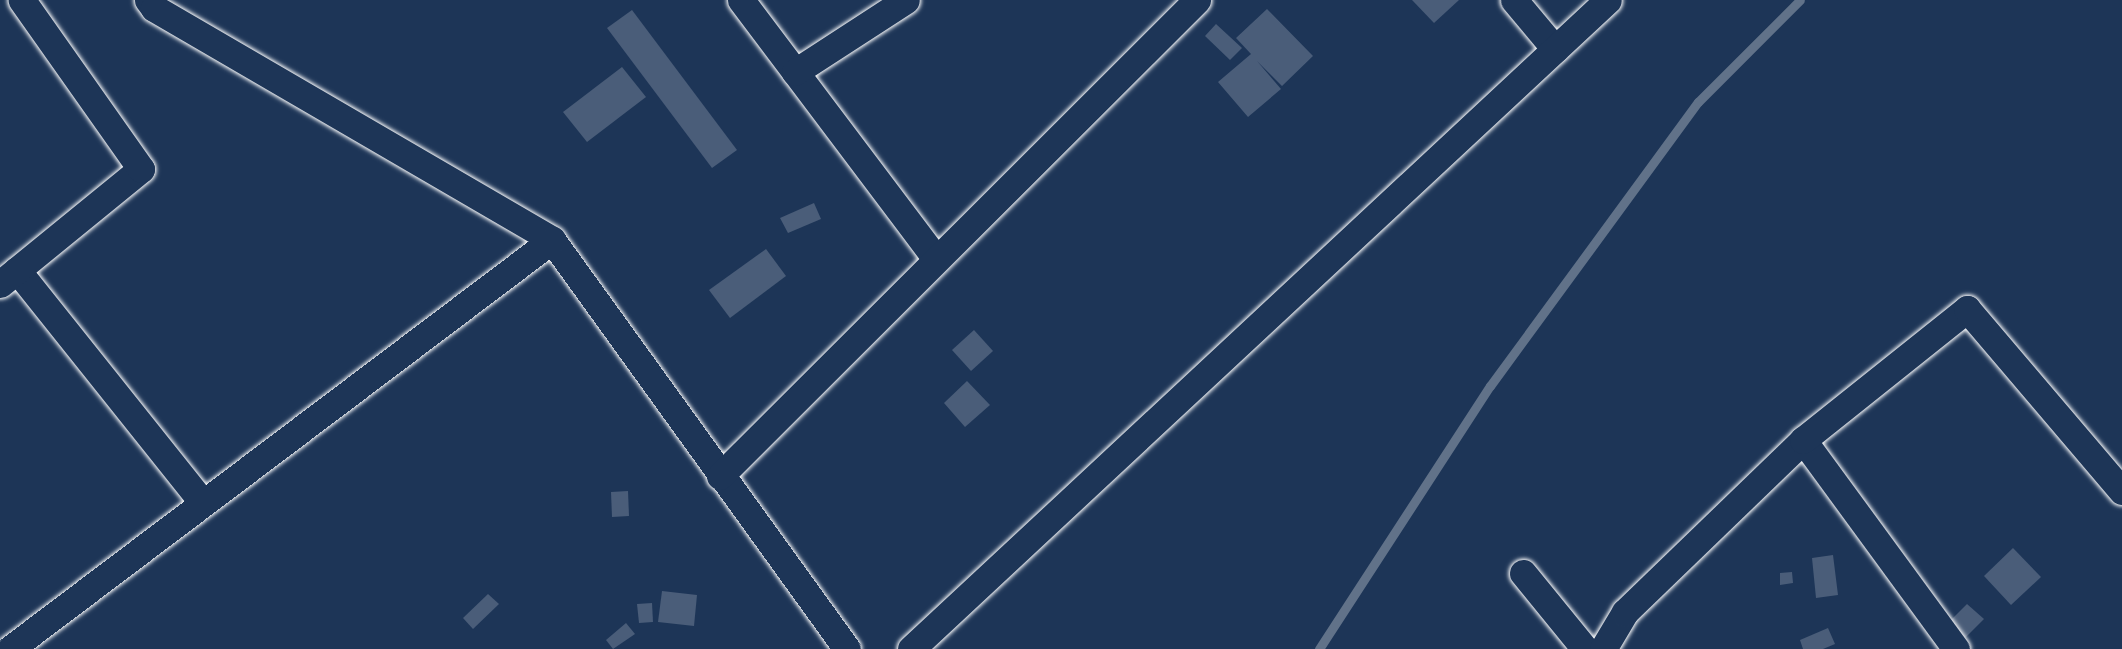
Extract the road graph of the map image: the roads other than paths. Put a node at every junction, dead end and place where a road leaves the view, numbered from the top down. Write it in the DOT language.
graph roads {
  1 [pos="148,0"];
  2 [pos="741,0"];
  3 [pos="906,0"];
  4 [pos="1197,0"];
  5 [pos="1514,0"];
  6 [pos="1608,0"];
  7 [pos="31,2"];
  8 [pos="1555,49"];
  9 [pos="795,72"];
  10 [pos="552,240"];
  11 [pos="936,259"];
  12 [pos="9,277"];
  13 [pos="1803,440"];
  14 [pos="720,476"];
  15 [pos="2122,491"];
  16 [pos="203,503"];
  17 [pos="1523,573"];
  18 [pos="10,649"];
  19 [pos="847,649"];
  20 [pos="911,649"];
  21 [pos="1585,649"];
  22 [pos="1603,649"];
  23 [pos="1956,649"];
  1 -- 10 [label="street"];
  2 -- 9 [label="street"];
  3 -- 9 [label="street"];
  4 -- 11 [label="street"];
  5 -- 8 [label="street"];
  6 -- 8 [label="street"];
  7 -- 12 [label="street"];
  8 -- 20 [label="street"];
  9 -- 11 [label="street"];
  10 -- 14 [label="street"];
  10 -- 16 [label="street"];
  11 -- 14 [label="street"];
  12 -- 16 [label="street"];
  13 -- 15 [label="street"];
  13 -- 22 [label="street"];
  13 -- 23 [label="street"];
  14 -- 19 [label="street"];
  16 -- 18 [label="street"];
  17 -- 21 [label="street"];
}
